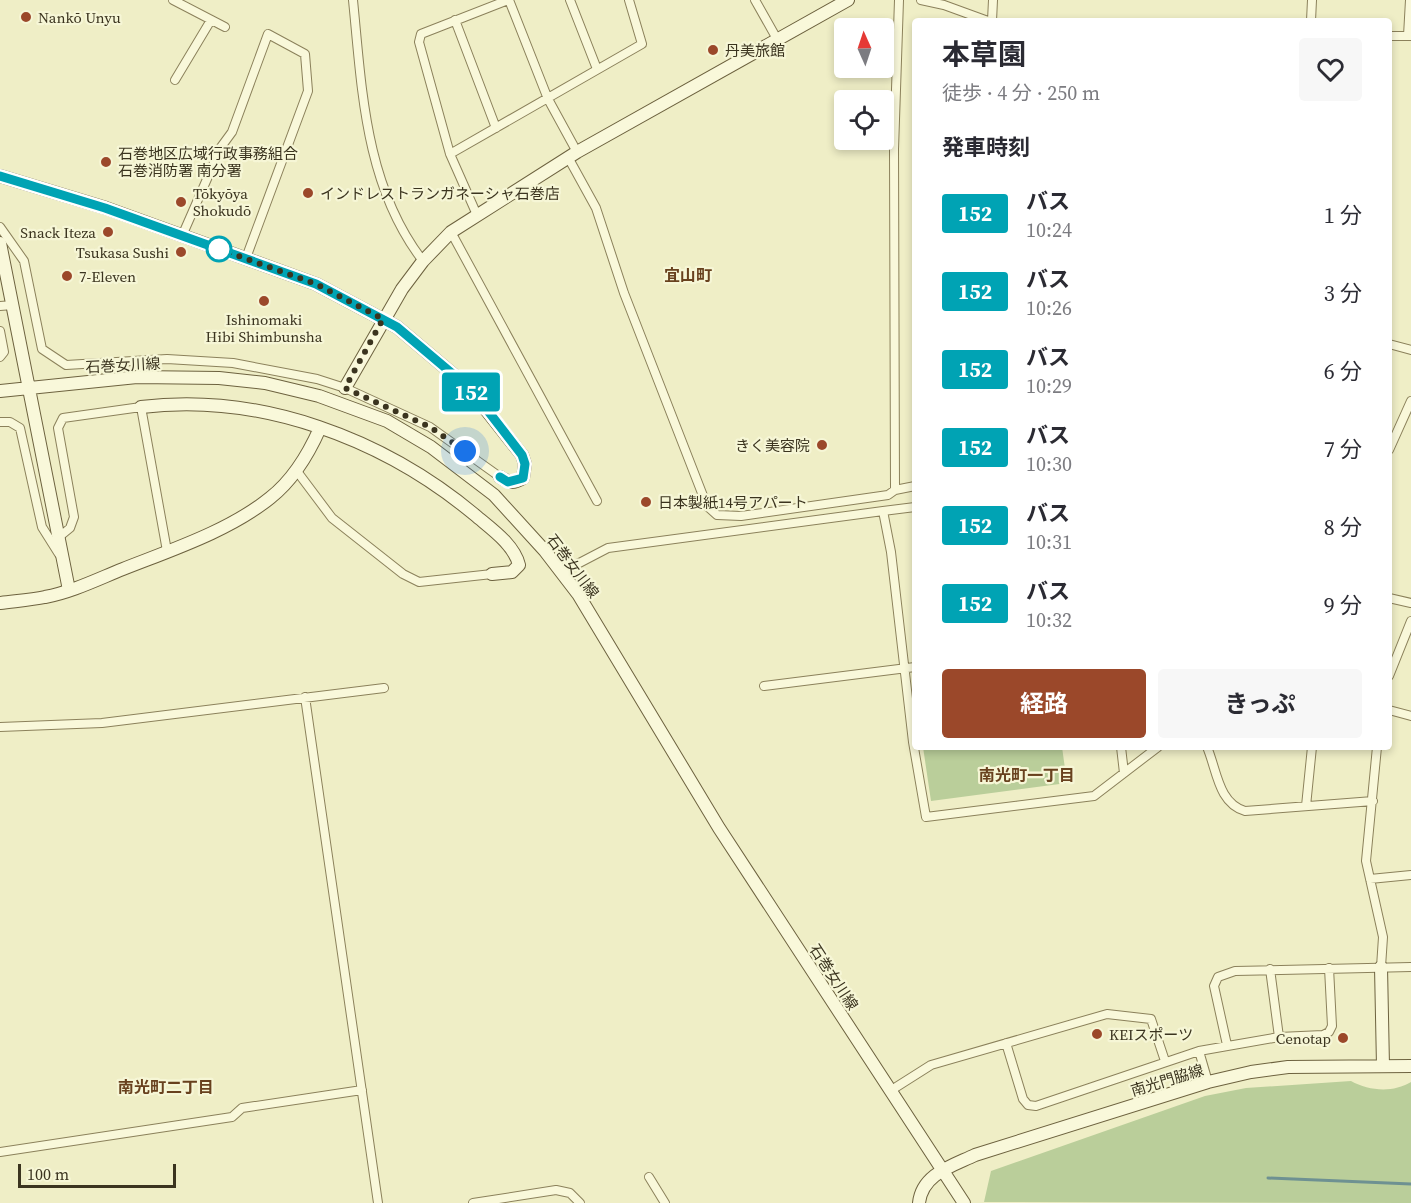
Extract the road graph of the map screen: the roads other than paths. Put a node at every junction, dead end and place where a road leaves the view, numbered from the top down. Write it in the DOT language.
graph roads {
  1 [pos="173,0"];
  2 [pos="353,0"];
  3 [pos="508,0"];
  4 [pos="570,0"];
  5 [pos="629,0"];
  6 [pos="755,0"];
  7 [pos="848,0"];
  8 [pos="899,0"];
  9 [pos="921,0"];
  10 [pos="993,0"];
  11 [pos="1312,0"];
  12 [pos="1410,0"];
  13 [pos="981,18"];
  14 [pos="990,18"];
  15 [pos="1311,18"];
  16 [pos="212,20"];
  17 [pos="455,20"];
  18 [pos="225,27"];
  19 [pos="1392,36"];
  20 [pos="1409,36"];
  21 [pos="777,39"];
  22 [pos="597,69"];
  23 [pos="175,80"];
  24 [pos="548,99"];
  25 [pos="496,128"];
  26 [pos="450,154"];
  27 [pos="573,156"];
  28 [pos="0,176"];
  29 [pos="477,215"];
  30 [pos="0,227"];
  31 [pos="452,232"];
  32 [pos="182,236"];
  33 [pos="1,252"];
  34 [pos="246,258"];
  35 [pos="423,261"];
  36 [pos="6,306"];
  37 [pos="383,319"];
  38 [pos="0,331"];
  39 [pos="1392,345"];
  40 [pos="1411,350"];
  41 [pos="0,357"];
  42 [pos="30,387"];
  43 [pos="345,388"];
  44 [pos="0,391"];
  45 [pos="1411,401"];
  46 [pos="141,407"];
  47 [pos="0,422"];
  48 [pos="320,428"];
  49 [pos="1393,433"];
  50 [pos="296,470"];
  51 [pos="500,477"];
  52 [pos="912,487"];
  53 [pos="895,490"];
  54 [pos="597,501"];
  55 [pos="912,507"];
  56 [pos="883,511"];
  57 [pos="741,516"];
  58 [pos="742,529"];
  59 [pos="59,537"];
  60 [pos="167,551"];
  61 [pos="64,562"];
  62 [pos="562,572"];
  63 [pos="492,574"];
  64 [pos="69,590"];
  65 [pos="1392,599"];
  66 [pos="0,603"];
  67 [pos="1411,603"];
  68 [pos="1411,621"];
  69 [pos="912,668"];
  70 [pos="1392,668"];
  71 [pos="904,669"];
  72 [pos="764,686"];
  73 [pos="384,688"];
  74 [pos="305,697"];
  75 [pos="1392,711"];
  76 [pos="1411,716"];
  77 [pos="912,723"];
  78 [pos="0,727"];
  79 [pos="916,750"];
  80 [pos="1121,750"];
  81 [pos="1154,750"];
  82 [pos="1208,750"];
  83 [pos="1312,750"];
  84 [pos="1377,750"];
  85 [pos="1124,773"];
  86 [pos="1373,801"];
  87 [pos="1306,806"];
  88 [pos="1411,874"];
  89 [pos="1370,879"];
  90 [pos="1381,967"];
  91 [pos="1411,967"];
  92 [pos="1329,968"];
  93 [pos="1270,969"];
  94 [pos="1279,1036"];
  95 [pos="1006,1043"];
  96 [pos="1227,1045"];
  97 [pos="1199,1051"];
  98 [pos="1165,1061"];
  99 [pos="1383,1066"];
  100 [pos="1411,1066"];
  101 [pos="1208,1082"];
  102 [pos="362,1090"];
  103 [pos="890,1091"];
  104 [pos="0,1152"];
  105 [pos="941,1170"];
  106 [pos="649,1177"];
  107 [pos="378,1203"];
  108 [pos="473,1203"];
  109 [pos="580,1203"];
  110 [pos="665,1203"];
  111 [pos="919,1203"];
  112 [pos="964,1203"];
  1 -- 16 [label="street"];
  2 -- 35 [label="street"];
  3 -- 17 [label="street"];
  3 -- 24 [label="street"];
  4 -- 22 [label="street"];
  5 -- 22 [label="street"];
  6 -- 21 [label="street"];
  7 -- 21 [label="street"];
  8 -- 53 [label="street"];
  9 -- 13 [label="street"];
  10 -- 14 [label="street"];
  11 -- 15 [label="street"];
  12 -- 20 [label="street"];
  16 -- 18 [label="street"];
  16 -- 23 [label="street"];
  17 -- 25 [label="street"];
  17 -- 26 [label="street"];
  19 -- 20 [label="street"];
  21 -- 27 [label="street"];
  22 -- 24 [label="street"];
  24 -- 25 [label="street"];
  24 -- 27 [label="street"];
  25 -- 26 [label="street"];
  26 -- 29 [label="street"];
  27 -- 29 [label="street"];
  27 -- 57 [label="street"];
  28 -- 32 [label="street"];
  29 -- 31 [label="street"];
  30 -- 43 [label="street"];
  31 -- 35 [label="street"];
  31 -- 54 [label="street"];
  32 -- 34 [label="street"];
  32 -- 34 [label="street"];
  33 -- 36 [label="street"];
  34 -- 37 [label="street"];
  35 -- 37 [label="street"];
  36 -- 42 [label="street"];
  37 -- 43 [label="street"];
  37 -- 51 [label="street"];
  38 -- 41 [label="street"];
  39 -- 40 [label="street"];
  42 -- 44 [label="street, 石巻女川線"];
  42 -- 59 [label="street"];
  42 -- 62 [label="street, 石巻女川線"];
  43 -- 51 [label="street"];
  45 -- 49 [label="street"];
  46 -- 48 [label="street"];
  46 -- 59 [label="street"];
  46 -- 60 [label="street"];
  47 -- 61 [label="street"];
  48 -- 50 [label="street"];
  48 -- 63 [label="street"];
  50 -- 60 [label="street"];
  50 -- 63 [label="street"];
  52 -- 53 [label="street"];
  53 -- 57 [label="street"];
  55 -- 56 [label="street"];
  56 -- 58 [label="street"];
  56 -- 71 [label="street"];
  57 -- 58 [label="street"];
  58 -- 62 [label="street"];
  59 -- 61 [label="street"];
  60 -- 64 [label="street"];
  61 -- 64 [label="street"];
  62 -- 103 [label="street, 石巻女川線"];
  64 -- 66 [label="street"];
  65 -- 67 [label="street"];
  68 -- 70 [label="street"];
  69 -- 71 [label="street"];
  71 -- 72 [label="street"];
  71 -- 77 [label="street"];
  73 -- 74 [label="street"];
  74 -- 78 [label="street"];
  74 -- 102 [label="street"];
  75 -- 76 [label="street"];
  79 -- 85 [label="street"];
  80 -- 85 [label="street"];
  81 -- 85 [label="street"];
  82 -- 87 [label="street"];
  83 -- 87 [label="street"];
  84 -- 86 [label="street"];
  86 -- 87 [label="street"];
  86 -- 89 [label="street"];
  88 -- 89 [label="street"];
  89 -- 90 [label="street"];
  90 -- 91 [label="street"];
  90 -- 92 [label="street"];
  90 -- 99 [label="street"];
  92 -- 93 [label="street"];
  92 -- 94 [label="street"];
  93 -- 94 [label="street"];
  93 -- 96 [label="street"];
  94 -- 96 [label="street"];
  95 -- 98 [label="street"];
  95 -- 98 [label="street"];
  95 -- 103 [label="street"];
  96 -- 97 [label="street"];
  97 -- 98 [label="street"];
  97 -- 101 [label="street"];
  99 -- 100 [label="street, 南光門脇線"];
  99 -- 101 [label="street, 南光門脇線"];
  101 -- 105 [label="street, 南光門脇線"];
  102 -- 104 [label="street"];
  102 -- 107 [label="street"];
  103 -- 105 [label="street, 石巻女川線"];
  105 -- 111 [label="street"];
  105 -- 112 [label="street, 石巻女川線"];
  106 -- 110 [label="street"];
  108 -- 109 [label="street"];
}
